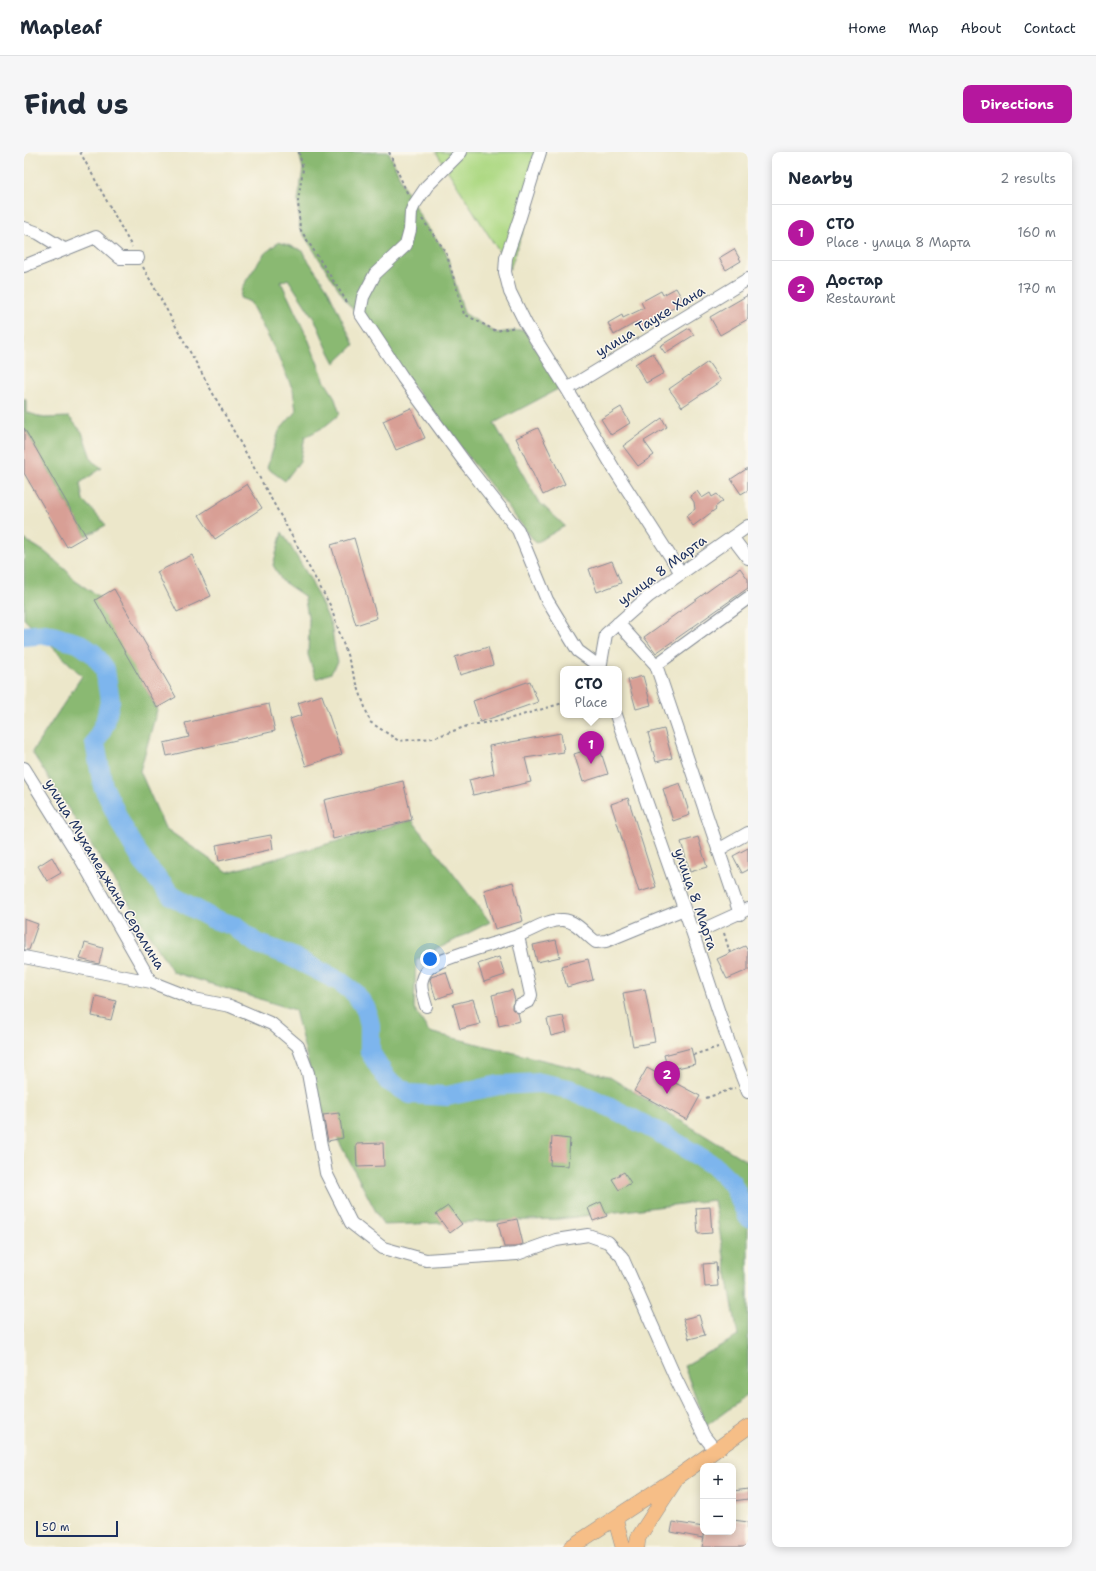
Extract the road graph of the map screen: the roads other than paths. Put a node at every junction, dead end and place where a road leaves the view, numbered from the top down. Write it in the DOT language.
graph roads {
  1 [pos="461,152"];
  2 [pos="540,152"];
  3 [pos="24,228"];
  4 [pos="64,249"];
  5 [pos="138,258"];
  6 [pos="24,266"];
  7 [pos="748,279"];
  8 [pos="567,389"];
  9 [pos="748,526"];
  10 [pos="732,537"];
  11 [pos="748,558"];
  12 [pos="681,573"];
  13 [pos="748,598"];
  14 [pos="618,623"];
  15 [pos="656,665"];
  16 [pos="597,666"];
  17 [pos="600,666"];
  18 [pos="617,718"];
  19 [pos="24,768"];
  20 [pos="748,833"];
  21 [pos="718,850"];
  22 [pos="684,909"];
  23 [pos="744,911"];
  24 [pos="693,934"];
  25 [pos="518,936"];
  26 [pos="24,957"];
  27 [pos="151,982"];
  28 [pos="426,1006"];
  29 [pos="519,1006"];
  30 [pos="747,1088"];
  31 [pos="748,1427"];
  32 [pos="715,1450"];
  33 [pos="679,1476"];
  34 [pos="615,1518"];
  35 [pos="571,1547"];
  36 [pos="623,1547"];
  37 [pos="637,1547"];
  1 -- 16 [label="street"];
  2 -- 8 [label="street"];
  3 -- 4 [label="street"];
  4 -- 5 [label="street"];
  4 -- 6 [label="street"];
  7 -- 8 [label="street, улица Тауке Хана"];
  8 -- 12 [label="street"];
  9 -- 10 [label="street, улица 8 Марта"];
  10 -- 11 [label="street"];
  10 -- 12 [label="street, улица 8 Марта"];
  12 -- 14 [label="street, улица 8 Марта"];
  13 -- 15 [label="street"];
  14 -- 15 [label="street"];
  14 -- 17 [label="street, улица 8 Марта"];
  15 -- 21 [label="street"];
  18 -- 22 [label="street, улица 8 Марта"];
  19 -- 27 [label="street, улица Мухамеджана Сералина"];
  20 -- 21 [label="street"];
  21 -- 23 [label="street"];
  22 -- 24 [label="street, улица 8 Марта"];
  22 -- 25 [label="street"];
  23 -- 24 [label="street"];
  24 -- 30 [label="street, улица 8 Марта"];
  25 -- 28 [label="street"];
  25 -- 29 [label="street"];
  26 -- 27 [label="street"];
  27 -- 32 [label="street, улица Мухамеджана Сералина"];
  31 -- 32 [label="main road"];
  32 -- 33 [label="main road"];
  33 -- 34 [label="main road"];
  33 -- 37 [label="main road"];
  34 -- 35 [label="main road"];
  34 -- 36 [label="main road"];
}
